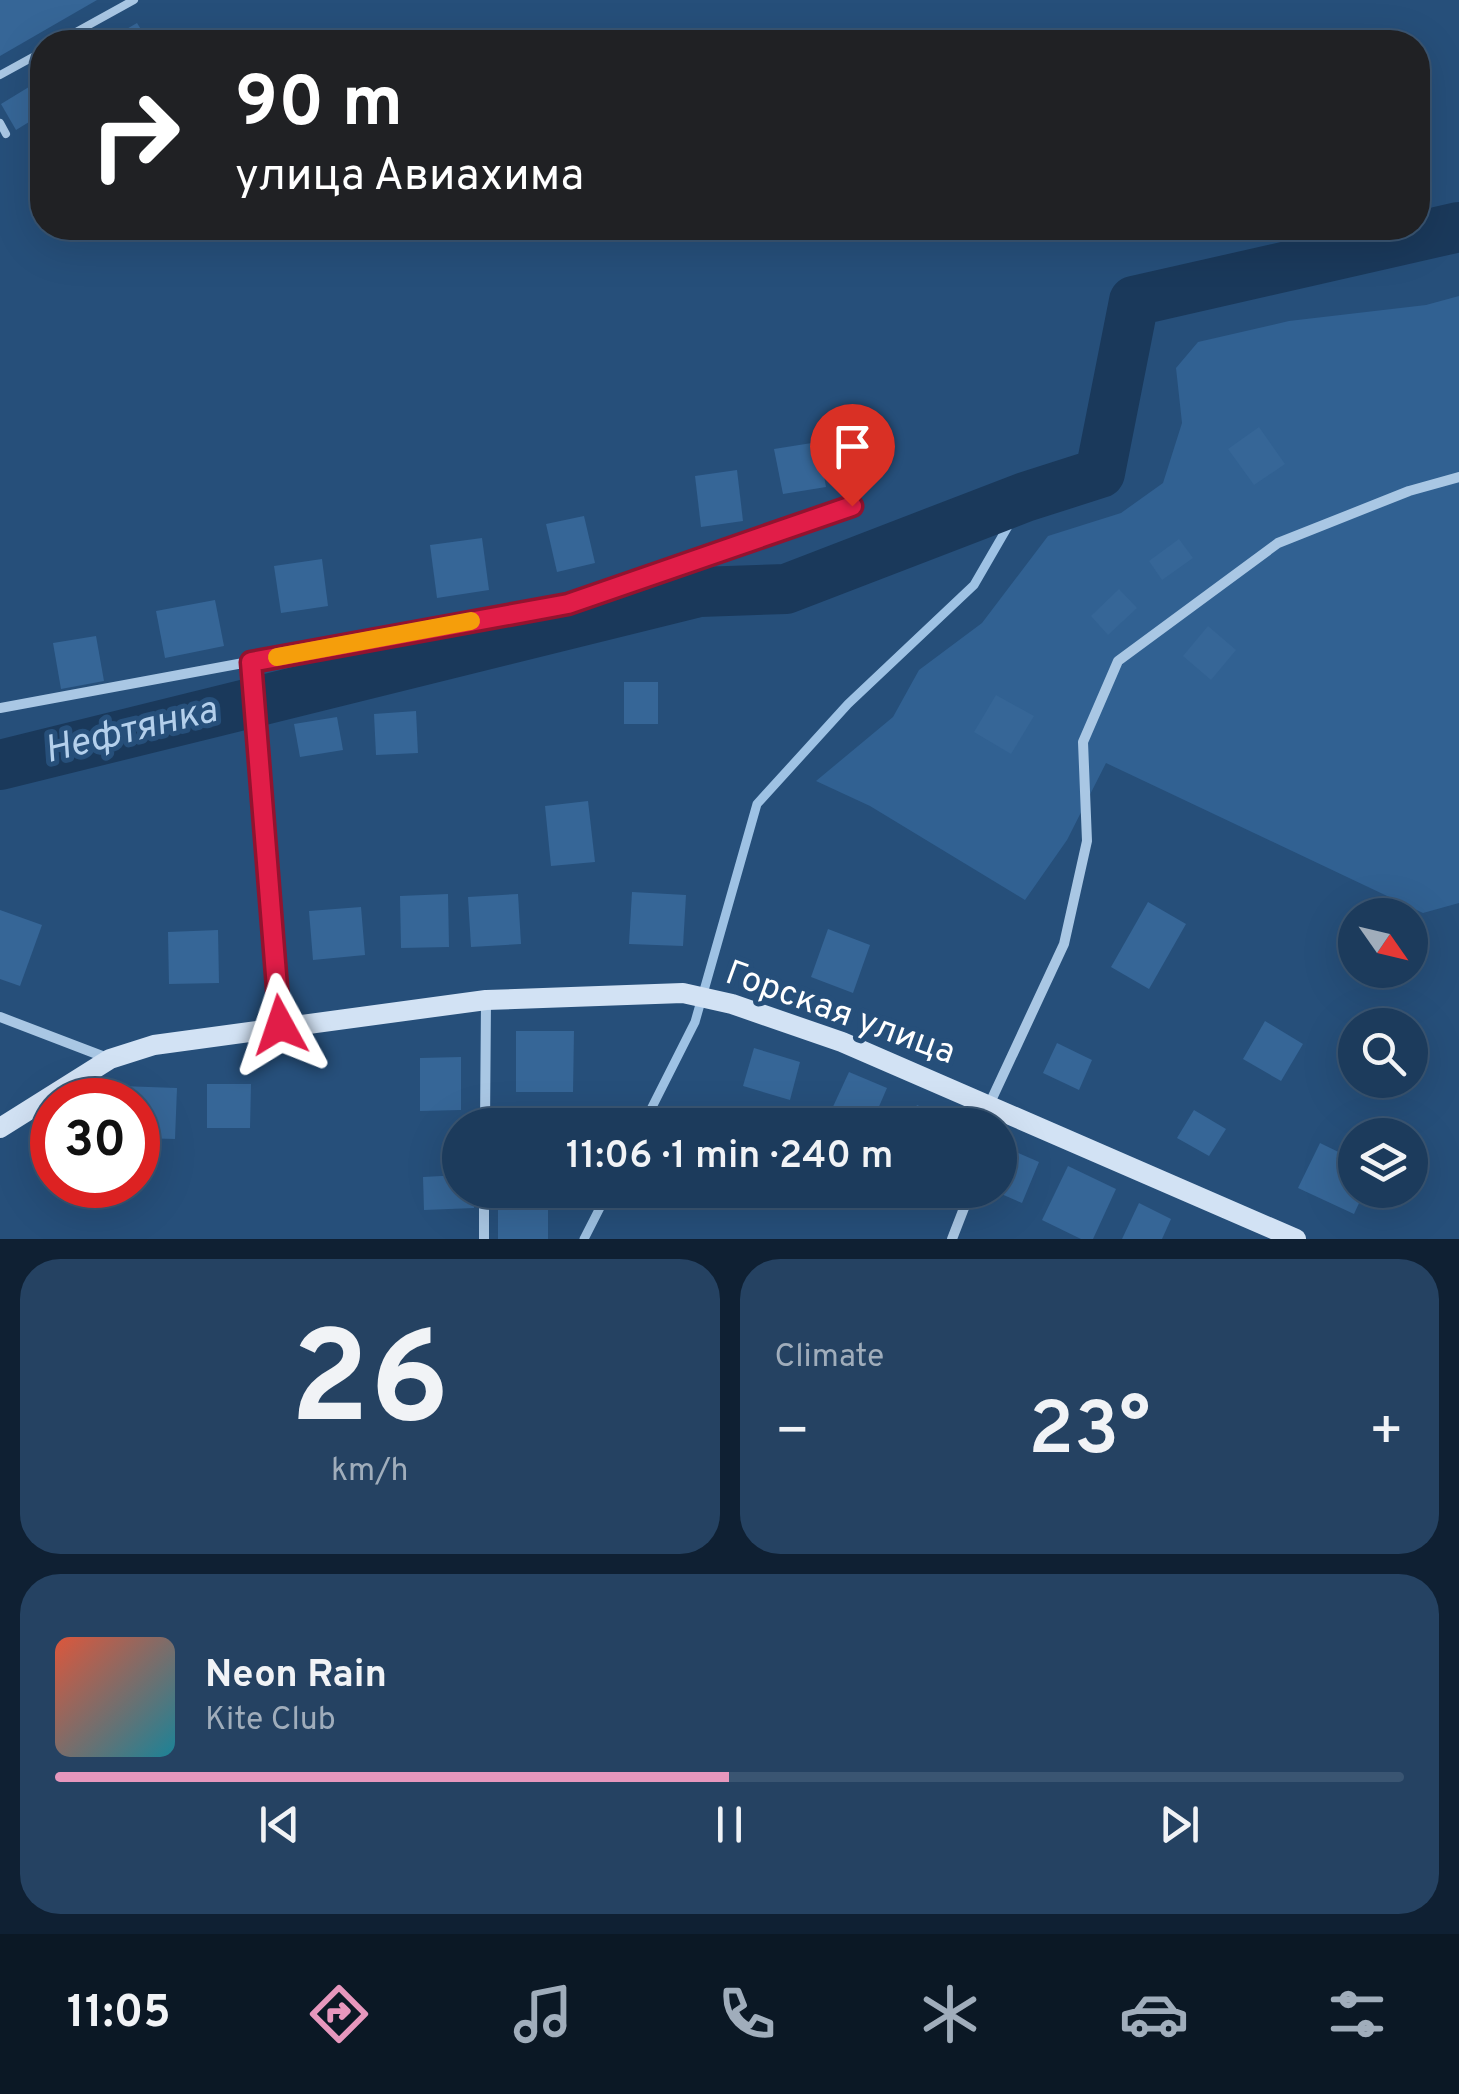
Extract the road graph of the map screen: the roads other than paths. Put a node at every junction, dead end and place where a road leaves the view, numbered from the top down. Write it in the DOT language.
graph roads {
  1 [pos="134,0"];
  2 [pos="80,30"];
  3 [pos="30,59"];
  4 [pos="0,76"];
  5 [pos="0,123"];
  6 [pos="6,134"];
  7 [pos="1459,476"];
  8 [pos="852,506"];
  9 [pos="251,662"];
  10 [pos="0,708"];
  11 [pos="486,1000"];
  12 [pos="0,1018"];
  13 [pos="280,1025"];
  14 [pos="110,1059"];
  15 [pos="485,1108"];
  16 [pos="983,1108"];
  17 [pos="998,1108"];
  18 [pos="1017,1123"];
  19 [pos="0,1128"];
  20 [pos="484,1208"];
  21 [pos="964,1208"];
  22 [pos="484,1239"];
  23 [pos="952,1239"];
  24 [pos="1296,1239"];
  1 -- 2 [label="lane"];
  3 -- 4 [label="lane"];
  5 -- 6 [label="lane"];
  7 -- 17 [label="street"];
  8 -- 9 [label="street"];
  9 -- 10 [label="street"];
  9 -- 13 [label="street"];
  11 -- 13 [label="main road, Горская улица"];
  11 -- 15 [label="street"];
  11 -- 16 [label="main road, Горская улица"];
  12 -- 14 [label="street"];
  13 -- 14 [label="main road, Горская улица"];
  14 -- 19 [label="main road, Горская улица"];
  18 -- 24 [label="main road, Горская улица"];
  20 -- 22 [label="street"];
  21 -- 23 [label="street"];
}
